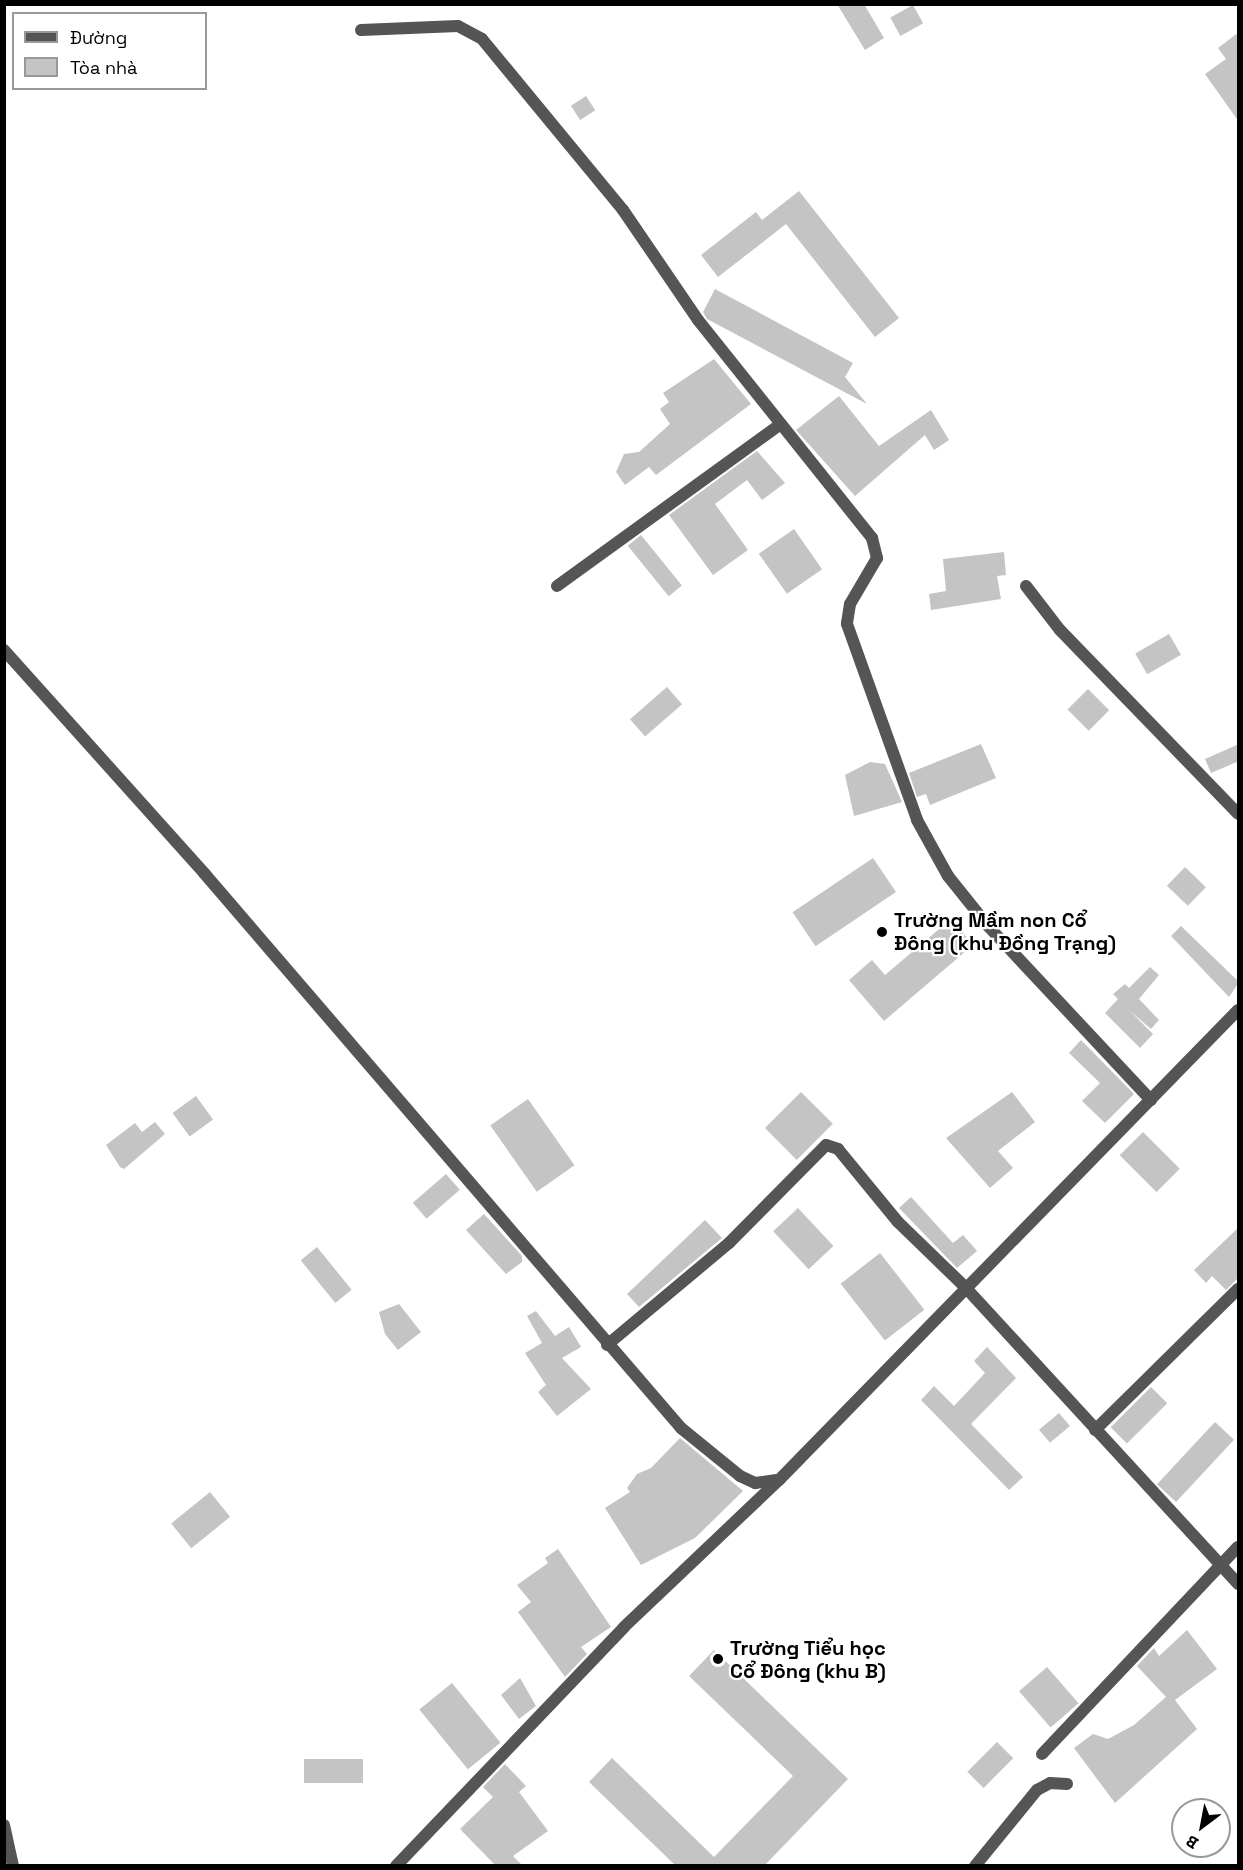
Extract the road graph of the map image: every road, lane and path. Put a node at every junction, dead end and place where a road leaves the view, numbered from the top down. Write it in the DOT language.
graph roads {
  1 [pos="361,30"];
  2 [pos="778,426"];
  3 [pos="557,586"];
  4 [pos="1026,586"];
  5 [pos="4,651"];
  6 [pos="1239,814"];
  7 [pos="1239,1010"];
  8 [pos="1151,1100"];
  9 [pos="966,1288"];
  10 [pos="1239,1289"];
  11 [pos="607,1345"];
  12 [pos="1095,1430"];
  13 [pos="779,1480"];
  14 [pos="1239,1547"];
  15 [pos="1220,1567"];
  16 [pos="1239,1584"];
  17 [pos="1042,1754"];
  18 [pos="1066,1784"];
  19 [pos="4,1825"];
  20 [pos="14,1866"];
  21 [pos="396,1866"];
  22 [pos="975,1866"];
  1 -- 2 [label="street"];
  2 -- 3 [label="street"];
  2 -- 8 [label="street"];
  4 -- 6 [label="street"];
  5 -- 11 [label="street"];
  7 -- 8 [label="street"];
  8 -- 9 [label="street"];
  9 -- 11 [label="street"];
  9 -- 12 [label="street"];
  9 -- 13 [label="street"];
  10 -- 12 [label="street"];
  11 -- 13 [label="street"];
  12 -- 15 [label="street"];
  13 -- 21 [label="street"];
  14 -- 15 [label="street"];
  15 -- 16 [label="street"];
  15 -- 17 [label="street"];
  18 -- 22 [label="street"];
  19 -- 20 [label="street"];
}
